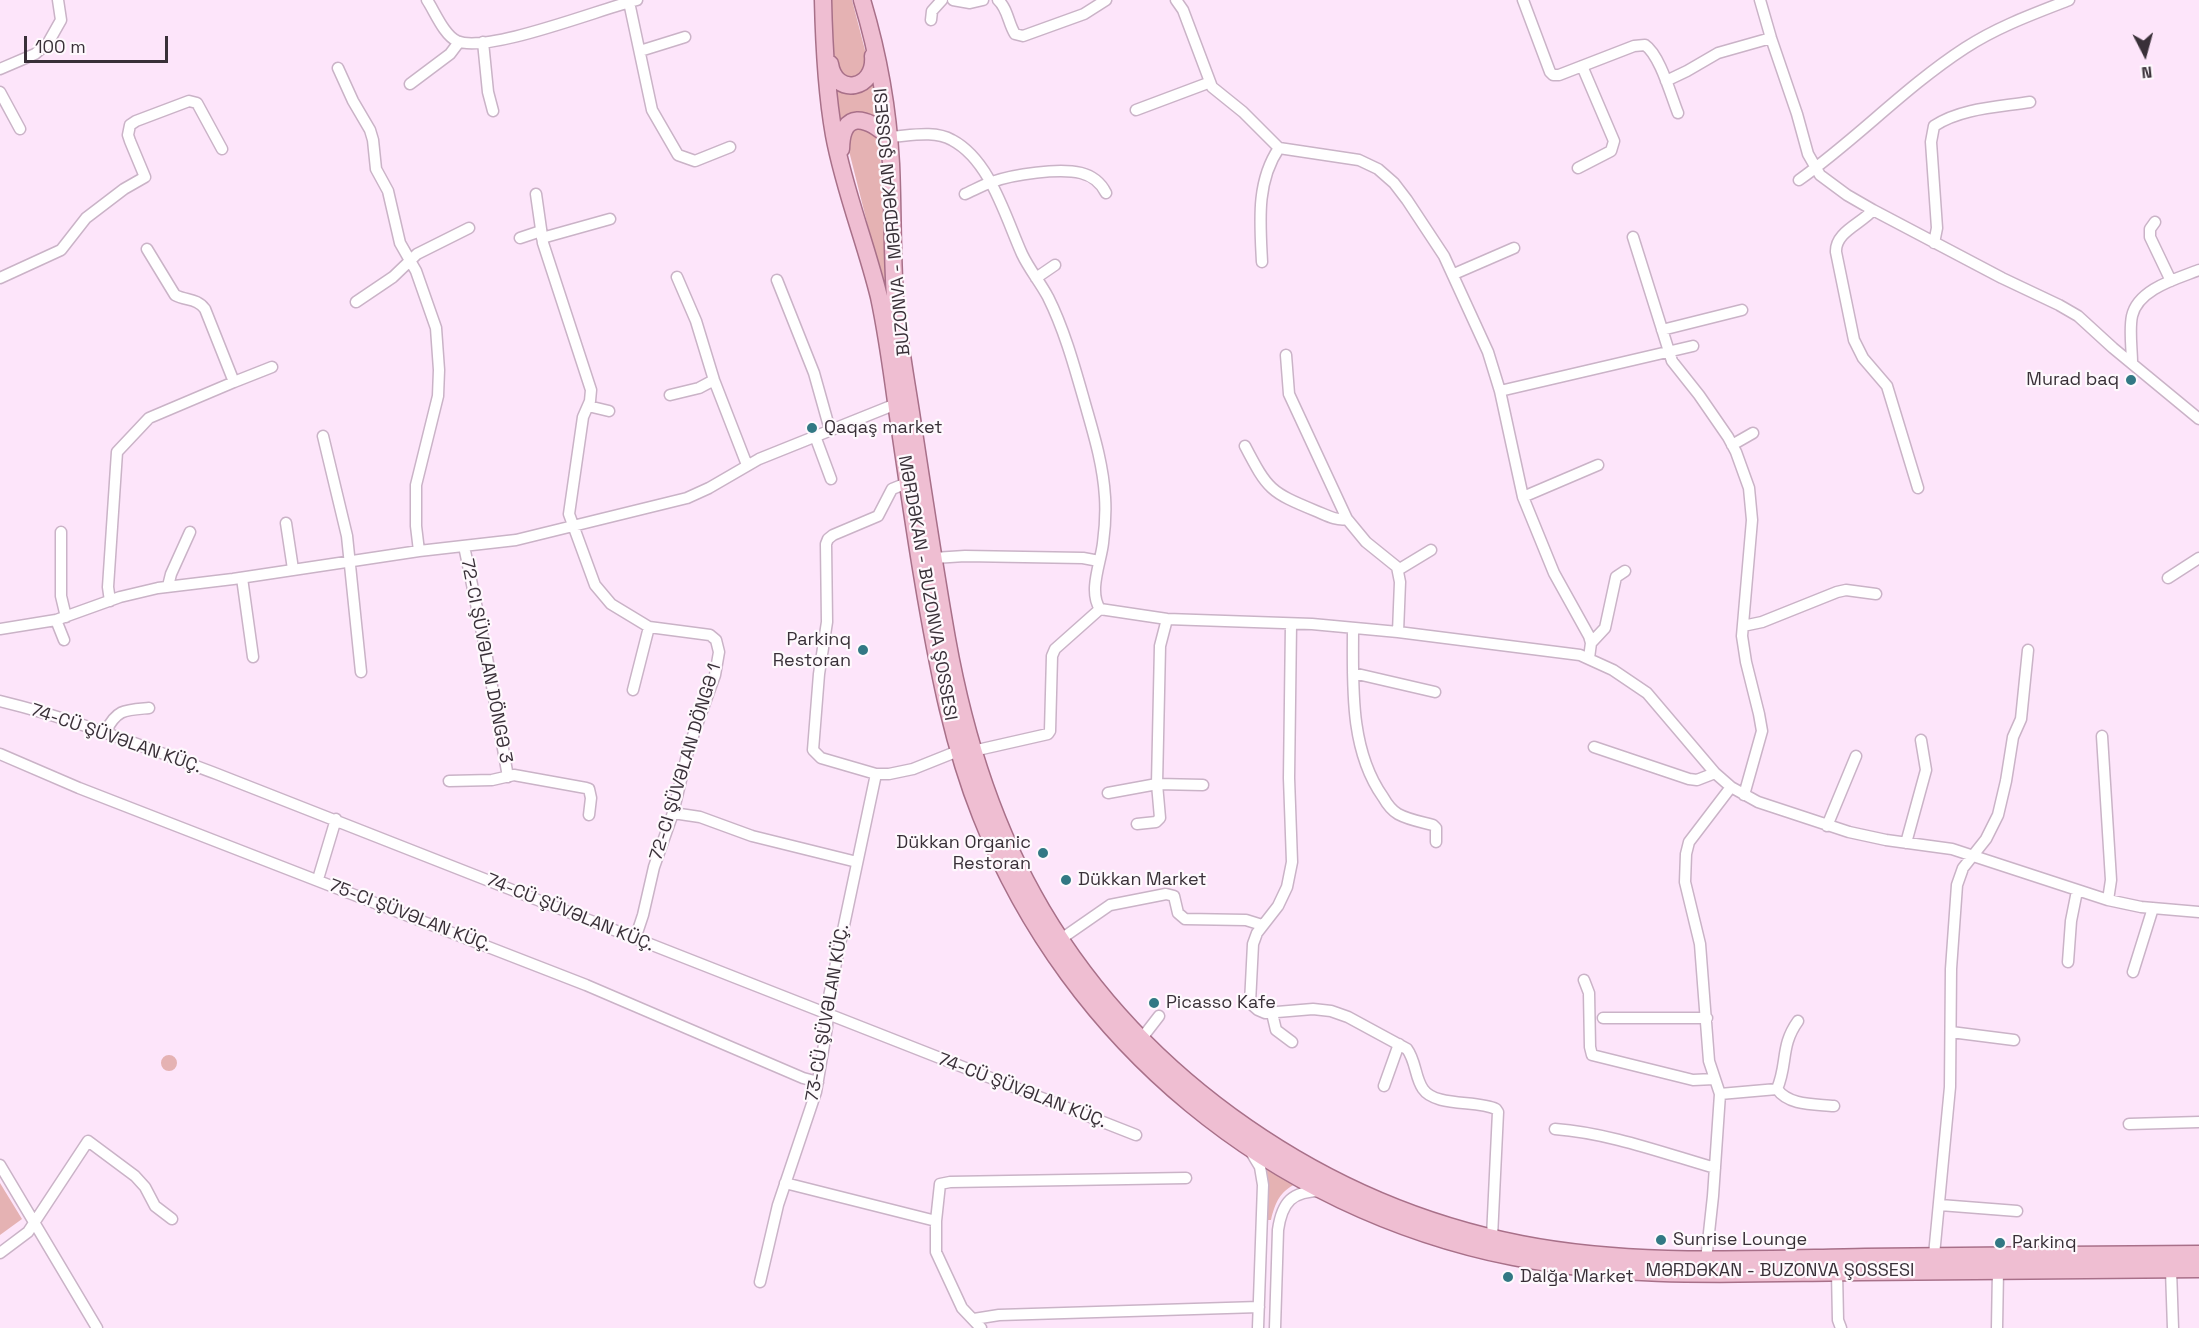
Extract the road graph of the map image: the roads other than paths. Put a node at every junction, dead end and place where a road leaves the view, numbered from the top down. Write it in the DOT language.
graph roads {
  1 [pos="58,0"];
  2 [pos="427,0"];
  3 [pos="823,0"];
  4 [pos="862,0"];
  5 [pos="942,0"];
  6 [pos="953,0"];
  7 [pos="983,0"];
  8 [pos="998,0"];
  9 [pos="1106,0"];
  10 [pos="1176,0"];
  11 [pos="1523,0"];
  12 [pos="1760,0"];
  13 [pos="2069,0"];
  14 [pos="633,1"];
  15 [pos="868,20"];
  16 [pos="931,20"];
  17 [pos="823,25"];
  18 [pos="685,37"];
  19 [pos="1771,38"];
  20 [pos="459,42"];
  21 [pos="483,42"];
  22 [pos="640,51"];
  23 [pos="1582,66"];
  24 [pos="338,68"];
  25 [pos="0,69"];
  26 [pos="1666,81"];
  27 [pos="1209,83"];
  28 [pos="410,84"];
  29 [pos="0,92"];
  30 [pos="2030,102"];
  31 [pos="1136,110"];
  32 [pos="493,111"];
  33 [pos="1678,113"];
  34 [pos="20,129"];
  35 [pos="889,138"];
  36 [pos="730,147"];
  37 [pos="1279,148"];
  38 [pos="222,149"];
  39 [pos="1578,168"];
  40 [pos="1815,168"];
  41 [pos="842,171"];
  42 [pos="1799,180"];
  43 [pos="991,182"];
  44 [pos="1106,193"];
  45 [pos="536,194"];
  46 [pos="966,194"];
  47 [pos="1873,210"];
  48 [pos="610,219"];
  49 [pos="2155,222"];
  50 [pos="469,228"];
  51 [pos="542,234"];
  52 [pos="1633,237"];
  53 [pos="520,238"];
  54 [pos="1934,243"];
  55 [pos="1514,248"];
  56 [pos="147,249"];
  57 [pos="410,261"];
  58 [pos="1262,262"];
  59 [pos="1055,265"];
  60 [pos="2199,270"];
  61 [pos="1454,274"];
  62 [pos="677,277"];
  63 [pos="0,278"];
  64 [pos="1036,278"];
  65 [pos="777,280"];
  66 [pos="2171,281"];
  67 [pos="356,302"];
  68 [pos="1742,310"];
  69 [pos="1662,330"];
  70 [pos="1693,346"];
  71 [pos="1668,352"];
  72 [pos="1286,355"];
  73 [pos="2132,363"];
  74 [pos="272,367"];
  75 [pos="714,380"];
  76 [pos="234,382"];
  77 [pos="1500,391"];
  78 [pos="670,395"];
  79 [pos="896,404"];
  80 [pos="588,406"];
  81 [pos="609,411"];
  82 [pos="2199,419"];
  83 [pos="830,430"];
  84 [pos="1753,433"];
  85 [pos="323,436"];
  86 [pos="815,436"];
  87 [pos="1732,445"];
  88 [pos="1245,446"];
  89 [pos="747,465"];
  90 [pos="1598,465"];
  91 [pos="831,479"];
  92 [pos="907,483"];
  93 [pos="1918,488"];
  94 [pos="1523,497"];
  95 [pos="1347,519"];
  96 [pos="286,523"];
  97 [pos="573,527"];
  98 [pos="61,532"];
  99 [pos="190,532"];
  100 [pos="464,546"];
  101 [pos="419,550"];
  102 [pos="1431,550"];
  103 [pos="934,558"];
  104 [pos="2199,558"];
  105 [pos="351,560"];
  106 [pos="1099,561"];
  107 [pos="292,569"];
  108 [pos="1398,570"];
  109 [pos="1625,571"];
  110 [pos="242,578"];
  111 [pos="2168,578"];
  112 [pos="168,586"];
  113 [pos="1876,594"];
  114 [pos="110,601"];
  115 [pos="1100,609"];
  116 [pos="61,618"];
  117 [pos="1167,619"];
  118 [pos="1290,624"];
  119 [pos="1743,626"];
  120 [pos="649,627"];
  121 [pos="1353,628"];
  122 [pos="0,629"];
  123 [pos="1398,632"];
  124 [pos="64,640"];
  125 [pos="1591,643"];
  126 [pos="2028,650"];
  127 [pos="253,657"];
  128 [pos="1589,658"];
  129 [pos="361,672"];
  130 [pos="1353,673"];
  131 [pos="633,690"];
  132 [pos="1435,692"];
  133 [pos="0,701"];
  134 [pos="149,708"];
  135 [pos="105,731"];
  136 [pos="2102,736"];
  137 [pos="1921,740"];
  138 [pos="1594,747"];
  139 [pos="966,751"];
  140 [pos="0,754"];
  141 [pos="1856,756"];
  142 [pos="1715,773"];
  143 [pos="876,774"];
  144 [pos="508,777"];
  145 [pos="449,781"];
  146 [pos="1157,784"];
  147 [pos="1203,785"];
  148 [pos="1731,787"];
  149 [pos="1108,793"];
  150 [pos="1744,795"];
  151 [pos="673,813"];
  152 [pos="589,815"];
  153 [pos="336,819"];
  154 [pos="1137,824"];
  155 [pos="1827,826"];
  156 [pos="1436,842"];
  157 [pos="1906,843"];
  158 [pos="1973,856"];
  159 [pos="857,862"];
  160 [pos="318,879"];
  161 [pos="2077,891"];
  162 [pos="2108,900"];
  163 [pos="2153,908"];
  164 [pos="2199,912"];
  165 [pos="1262,925"];
  166 [pos="635,939"];
  167 [pos="1061,939"];
  168 [pos="2068,962"];
  169 [pos="2133,972"];
  170 [pos="1584,980"];
  171 [pos="1272,1013"];
  172 [pos="827,1015"];
  173 [pos="1159,1016"];
  174 [pos="1604,1018"];
  175 [pos="1707,1018"];
  176 [pos="1798,1021"];
  177 [pos="1951,1032"];
  178 [pos="1142,1038"];
  179 [pos="2014,1040"];
  180 [pos="1292,1042"];
  181 [pos="1399,1044"];
  182 [pos="1714,1079"];
  183 [pos="818,1082"];
  184 [pos="1384,1086"];
  185 [pos="1777,1089"];
  186 [pos="1719,1094"];
  187 [pos="1833,1106"];
  188 [pos="2199,1122"];
  189 [pos="2129,1124"];
  190 [pos="1555,1129"];
  191 [pos="1136,1135"];
  192 [pos="1248,1147"];
  193 [pos="0,1165"];
  194 [pos="1715,1168"];
  195 [pos="1186,1178"];
  196 [pos="785,1183"];
  197 [pos="1322,1191"];
  198 [pos="1940,1205"];
  199 [pos="2017,1211"];
  200 [pos="172,1219"];
  201 [pos="35,1221"];
  202 [pos="936,1221"];
  203 [pos="1492,1237"];
  204 [pos="0,1253"];
  205 [pos="2199,1254"];
  206 [pos="1934,1255"];
  207 [pos="1706,1260"];
  208 [pos="2199,1269"];
  209 [pos="1998,1270"];
  210 [pos="2171,1270"];
  211 [pos="1838,1272"];
  212 [pos="760,1282"];
  213 [pos="1259,1307"];
  214 [pos="977,1324"];
  215 [pos="97,1328"];
  216 [pos="1258,1328"];
  217 [pos="1275,1328"];
  218 [pos="1841,1328"];
  219 [pos="1997,1328"];
  220 [pos="2173,1328"];
  1 -- 25 [label="street"];
  2 -- 20 [label="street"];
  3 -- 17 [label="main road, MƏRDƏKAN - BUZONVA ŞOSSESI"];
  4 -- 15 [label="main road, BUZONVA - MƏRDƏKAN ŞOSSESI"];
  5 -- 16 [label="street"];
  6 -- 7 [label="street"];
  8 -- 9 [label="street"];
  10 -- 27 [label="street"];
  11 -- 23 [label="street"];
  12 -- 19 [label="street"];
  13 -- 40 [label="street"];
  14 -- 21 [label="street"];
  14 -- 22 [label="street"];
  15 -- 17 [label="main road"];
  15 -- 35 [label="main road, BUZONVA - MƏRDƏKAN ŞOSSESI"];
  17 -- 41 [label="main road, MƏRDƏKAN - BUZONVA ŞOSSESI"];
  18 -- 22 [label="street"];
  19 -- 26 [label="street"];
  19 -- 40 [label="street"];
  20 -- 21 [label="street"];
  20 -- 28 [label="street"];
  21 -- 32 [label="street"];
  22 -- 36 [label="street"];
  23 -- 26 [label="street"];
  23 -- 39 [label="street"];
  24 -- 57 [label="street"];
  26 -- 33 [label="street"];
  27 -- 31 [label="street"];
  27 -- 37 [label="street"];
  29 -- 34 [label="street"];
  30 -- 54 [label="street"];
  35 -- 41 [label="main road"];
  35 -- 43 [label="street"];
  35 -- 103 [label="main road, BUZONVA - MƏRDƏKAN ŞOSSESI"];
  37 -- 58 [label="street"];
  37 -- 61 [label="street"];
  38 -- 63 [label="street"];
  40 -- 42 [label="street"];
  40 -- 47 [label="street"];
  41 -- 79 [label="main road, MƏRDƏKAN - BUZONVA ŞOSSESI"];
  43 -- 44 [label="street"];
  43 -- 46 [label="street"];
  43 -- 64 [label="street"];
  45 -- 51 [label="street, 72-CI ŞÜVƏLAN DÖNGƏ 1"];
  47 -- 54 [label="street"];
  47 -- 93 [label="street"];
  48 -- 51 [label="street"];
  49 -- 66 [label="street"];
  50 -- 57 [label="street"];
  51 -- 53 [label="street"];
  51 -- 80 [label="street, 72-CI ŞÜVƏLAN DÖNGƏ 1"];
  52 -- 69 [label="street"];
  54 -- 73 [label="street"];
  55 -- 61 [label="street"];
  56 -- 76 [label="street"];
  57 -- 67 [label="street"];
  57 -- 101 [label="street"];
  59 -- 64 [label="street"];
  60 -- 66 [label="street"];
  61 -- 77 [label="street"];
  62 -- 75 [label="street"];
  64 -- 106 [label="street"];
  65 -- 83 [label="street"];
  66 -- 73 [label="street"];
  68 -- 69 [label="street"];
  69 -- 71 [label="street"];
  70 -- 71 [label="street"];
  71 -- 77 [label="street"];
  71 -- 87 [label="street"];
  72 -- 95 [label="street"];
  73 -- 82 [label="street"];
  74 -- 76 [label="street"];
  75 -- 78 [label="street"];
  75 -- 89 [label="street"];
  76 -- 114 [label="street"];
  77 -- 94 [label="street"];
  79 -- 83 [label="street"];
  79 -- 92 [label="main road, MƏRDƏKAN - BUZONVA ŞOSSESI"];
  80 -- 81 [label="street"];
  80 -- 97 [label="street, 72-CI ŞÜVƏLAN DÖNGƏ 1"];
  83 -- 86 [label="street"];
  84 -- 87 [label="street"];
  85 -- 105 [label="street"];
  86 -- 89 [label="street"];
  86 -- 91 [label="street"];
  87 -- 119 [label="street"];
  88 -- 95 [label="street"];
  89 -- 97 [label="street"];
  90 -- 94 [label="street"];
  92 -- 139 [label="main road, MƏRDƏKAN - BUZONVA ŞOSSESI"];
  92 -- 143 [label="street"];
  94 -- 125 [label="street"];
  95 -- 108 [label="street"];
  96 -- 107 [label="street"];
  97 -- 100 [label="street"];
  97 -- 120 [label="street, 72-CI ŞÜVƏLAN DÖNGƏ 1"];
  98 -- 116 [label="street"];
  99 -- 112 [label="street"];
  100 -- 101 [label="street"];
  100 -- 144 [label="street, 72-CI ŞÜVƏLAN DÖNGƏ 3"];
  101 -- 105 [label="street"];
  102 -- 108 [label="street"];
  103 -- 106 [label="street"];
  103 -- 139 [label="main road, BUZONVA - MƏRDƏKAN ŞOSSESI"];
  104 -- 111 [label="street"];
  105 -- 107 [label="street"];
  105 -- 129 [label="street"];
  106 -- 115 [label="street"];
  107 -- 110 [label="street"];
  108 -- 123 [label="street"];
  109 -- 125 [label="street"];
  110 -- 112 [label="street"];
  110 -- 127 [label="street"];
  112 -- 114 [label="street"];
  113 -- 119 [label="street"];
  114 -- 116 [label="street"];
  115 -- 117 [label="street"];
  115 -- 139 [label="street"];
  116 -- 122 [label="street"];
  116 -- 124 [label="street"];
  117 -- 118 [label="street"];
  117 -- 146 [label="street"];
  118 -- 121 [label="street"];
  118 -- 165 [label="street"];
  119 -- 150 [label="street"];
  120 -- 131 [label="street"];
  120 -- 151 [label="street, 72-CI ŞÜVƏLAN DÖNGƏ 1"];
  121 -- 123 [label="street"];
  121 -- 130 [label="street"];
  123 -- 128 [label="street"];
  125 -- 128 [label="street"];
  126 -- 158 [label="street"];
  128 -- 142 [label="street"];
  130 -- 132 [label="street"];
  130 -- 156 [label="street"];
  133 -- 135 [label="street, 74-CÜ ŞÜVƏLAN KÜÇ."];
  134 -- 135 [label="street"];
  135 -- 153 [label="street, 74-CÜ ŞÜVƏLAN KÜÇ."];
  136 -- 162 [label="street"];
  137 -- 157 [label="street"];
  138 -- 142 [label="street"];
  139 -- 143 [label="street"];
  139 -- 167 [label="main road, BUZONVA - MƏRDƏKAN ŞOSSESI"];
  139 -- 192 [label="main road, MƏRDƏKAN - BUZONVA ŞOSSESI"];
  140 -- 160 [label="street, 75-CI ŞÜVƏLAN KÜÇ."];
  141 -- 155 [label="street"];
  142 -- 148 [label="street"];
  143 -- 159 [label="street, 73-CÜ ŞÜVƏLAN KÜÇ."];
  144 -- 145 [label="street"];
  144 -- 152 [label="street"];
  146 -- 147 [label="street"];
  146 -- 149 [label="street"];
  146 -- 154 [label="street"];
  148 -- 150 [label="street"];
  148 -- 175 [label="street"];
  150 -- 155 [label="street"];
  151 -- 159 [label="street"];
  151 -- 166 [label="street, 72-CI ŞÜVƏLAN DÖNGƏ 1"];
  153 -- 160 [label="street"];
  153 -- 166 [label="street, 74-CÜ ŞÜVƏLAN KÜÇ."];
  155 -- 157 [label="street"];
  157 -- 158 [label="street"];
  158 -- 161 [label="street"];
  158 -- 177 [label="street"];
  159 -- 172 [label="street, 73-CÜ ŞÜVƏLAN KÜÇ."];
  160 -- 183 [label="street, 75-CI ŞÜVƏLAN KÜÇ."];
  161 -- 162 [label="street"];
  161 -- 168 [label="street"];
  162 -- 163 [label="street"];
  163 -- 164 [label="street"];
  163 -- 169 [label="street"];
  165 -- 167 [label="street"];
  165 -- 171 [label="street"];
  166 -- 172 [label="street, 74-CÜ ŞÜVƏLAN KÜÇ."];
  167 -- 178 [label="main road, BUZONVA - MƏRDƏKAN ŞOSSESI"];
  170 -- 182 [label="street"];
  171 -- 180 [label="street"];
  171 -- 181 [label="street"];
  172 -- 183 [label="street, 73-CÜ ŞÜVƏLAN KÜÇ."];
  172 -- 191 [label="street, 74-CÜ ŞÜVƏLAN KÜÇ."];
  173 -- 178 [label="street"];
  174 -- 175 [label="street"];
  175 -- 182 [label="street"];
  176 -- 185 [label="street"];
  177 -- 179 [label="street"];
  177 -- 198 [label="street"];
  178 -- 203 [label="main road, BUZONVA - MƏRDƏKAN ŞOSSESI"];
  181 -- 184 [label="street"];
  181 -- 203 [label="street"];
  182 -- 186 [label="street"];
  183 -- 196 [label="street, 73-CÜ ŞÜVƏLAN KÜÇ."];
  185 -- 186 [label="street"];
  185 -- 187 [label="street"];
  186 -- 194 [label="street"];
  188 -- 189 [label="street"];
  190 -- 194 [label="street"];
  192 -- 197 [label="main road, MƏRDƏKAN - BUZONVA ŞOSSESI"];
  192 -- 213 [label="street"];
  193 -- 201 [label="street"];
  194 -- 207 [label="street"];
  195 -- 202 [label="street"];
  196 -- 202 [label="street"];
  196 -- 212 [label="street, 73-CÜ ŞÜVƏLAN KÜÇ."];
  197 -- 211 [label="main road, MƏRDƏKAN - BUZONVA ŞOSSESI"];
  197 -- 217 [label="street"];
  198 -- 199 [label="street"];
  198 -- 206 [label="street"];
  200 -- 201 [label="street"];
  201 -- 204 [label="street"];
  201 -- 215 [label="street"];
  202 -- 214 [label="street"];
  203 -- 207 [label="main road, BUZONVA - MƏRDƏKAN ŞOSSESI"];
  205 -- 206 [label="main road, BUZONVA - MƏRDƏKAN ŞOSSESI"];
  206 -- 207 [label="main road, BUZONVA - MƏRDƏKAN ŞOSSESI"];
  208 -- 210 [label="main road, MƏRDƏKAN - BUZONVA ŞOSSESI"];
  209 -- 210 [label="main road, MƏRDƏKAN - BUZONVA ŞOSSESI"];
  209 -- 211 [label="main road, MƏRDƏKAN - BUZONVA ŞOSSESI"];
  209 -- 219 [label="street"];
  210 -- 220 [label="street"];
  211 -- 218 [label="street"];
  213 -- 214 [label="street"];
  213 -- 216 [label="street"];
}
